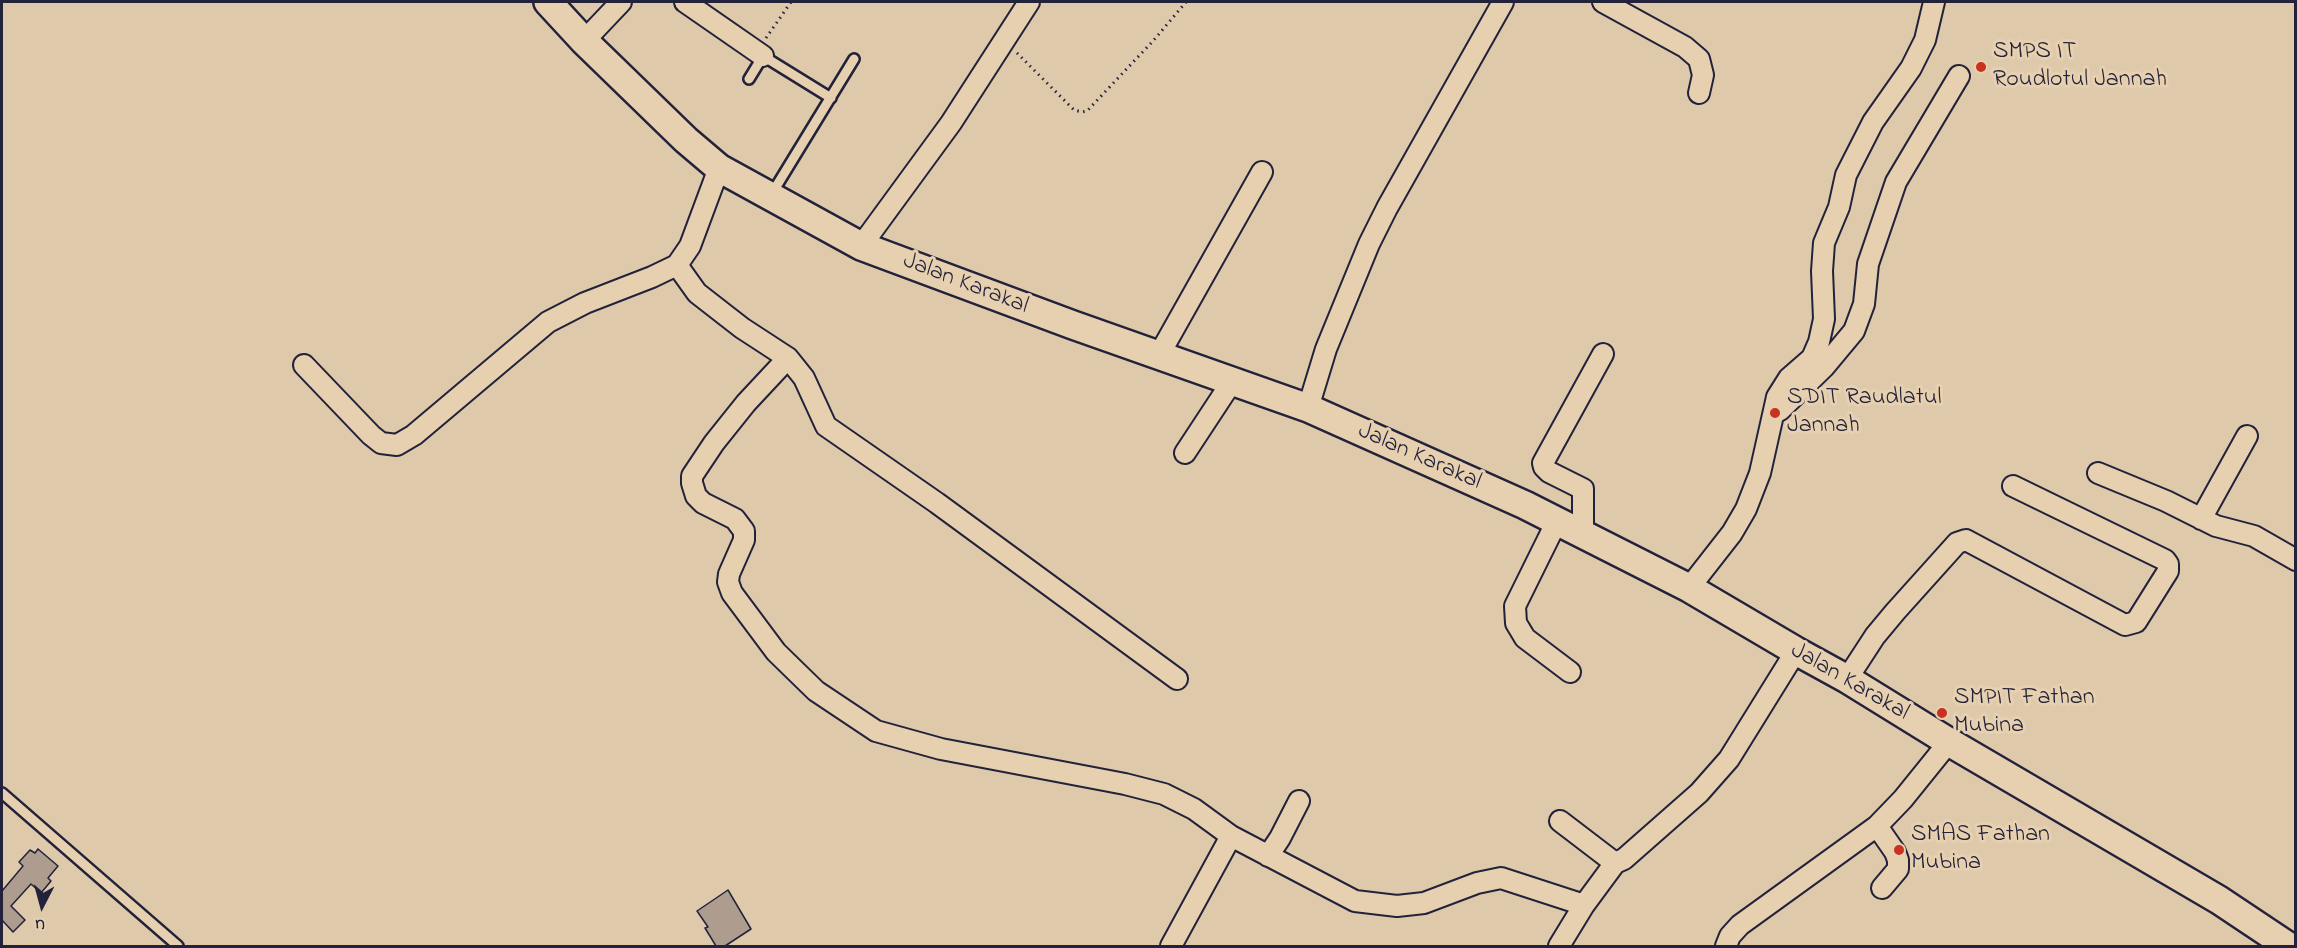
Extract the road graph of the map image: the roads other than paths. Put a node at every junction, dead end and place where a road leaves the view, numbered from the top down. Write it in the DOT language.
graph roads {
  1 [pos="548,2"];
  2 [pos="621,2"];
  3 [pos="685,2"];
  4 [pos="1029,2"];
  5 [pos="1503,2"];
  6 [pos="1603,2"];
  7 [pos="1934,2"];
  8 [pos="584,41"];
  9 [pos="760,54"];
  10 [pos="854,58"];
  11 [pos="1959,76"];
  12 [pos="749,80"];
  13 [pos="1699,93"];
  14 [pos="831,98"];
  15 [pos="718,168"];
  16 [pos="1262,172"];
  17 [pos="770,196"];
  18 [pos="861,246"];
  19 [pos="677,265"];
  20 [pos="1603,354"];
  21 [pos="1159,355"];
  22 [pos="788,358"];
  23 [pos="304,364"];
  24 [pos="1233,380"];
  25 [pos="1308,408"];
  26 [pos="1774,413"];
  27 [pos="2247,436"];
  28 [pos="1185,453"];
  29 [pos="2098,473"];
  30 [pos="2013,486"];
  31 [pos="2201,519"];
  32 [pos="1556,523"];
  33 [pos="1583,535"];
  34 [pos="2295,560"];
  35 [pos="1689,588"];
  36 [pos="1796,651"];
  37 [pos="1570,672"];
  38 [pos="1177,679"];
  39 [pos="1847,679"];
  40 [pos="1948,742"];
  41 [pos="2,793"];
  42 [pos="1299,801"];
  43 [pos="1560,821"];
  44 [pos="1877,826"];
  45 [pos="1231,836"];
  46 [pos="1268,856"];
  47 [pos="1615,863"];
  48 [pos="1882,888"];
  49 [pos="1584,905"];
  50 [pos="2290,940"];
  51 [pos="178,946"];
  52 [pos="1171,946"];
  53 [pos="1559,946"];
  54 [pos="1726,946"];
  1 -- 8 [label="main road, Jalan Karakal"];
  2 -- 8 [label="street"];
  3 -- 9 [label="street"];
  4 -- 18 [label="street"];
  5 -- 25 [label="street"];
  6 -- 13 [label="street"];
  7 -- 26 [label="street"];
  8 -- 15 [label="main road, Jalan Karakal"];
  9 -- 12 [label="lane"];
  9 -- 14 [label="lane"];
  10 -- 14 [label="lane"];
  11 -- 26 [label="street"];
  14 -- 17 [label="lane"];
  15 -- 17 [label="main road, Jalan Karakal"];
  15 -- 19 [label="street"];
  16 -- 21 [label="street"];
  17 -- 18 [label="main road, Jalan Karakal"];
  18 -- 21 [label="main road, Jalan Karakal"];
  19 -- 22 [label="street"];
  19 -- 23 [label="street"];
  20 -- 33 [label="street"];
  21 -- 24 [label="main road, Jalan Karakal"];
  22 -- 38 [label="street"];
  22 -- 45 [label="street"];
  24 -- 25 [label="main road, Jalan Karakal"];
  24 -- 28 [label="street"];
  25 -- 32 [label="main road, Jalan Karakal"];
  26 -- 35 [label="street"];
  27 -- 31 [label="street"];
  29 -- 31 [label="street"];
  30 -- 39 [label="street"];
  31 -- 34 [label="street"];
  32 -- 33 [label="main road, Jalan Karakal"];
  32 -- 37 [label="street"];
  33 -- 35 [label="main road, Jalan Karakal"];
  35 -- 36 [label="main road, Jalan Karakal"];
  36 -- 39 [label="main road, Jalan Karakal"];
  36 -- 47 [label="street"];
  39 -- 40 [label="main road, Jalan Karakal"];
  40 -- 44 [label="street"];
  40 -- 50 [label="main road, Jalan Karakal"];
  41 -- 51 [label="lane"];
  42 -- 46 [label="street"];
  43 -- 47 [label="street"];
  44 -- 48 [label="street"];
  44 -- 54 [label="street"];
  45 -- 46 [label="street"];
  45 -- 52 [label="street"];
  46 -- 49 [label="street"];
  47 -- 49 [label="street"];
  49 -- 53 [label="street"];
}
